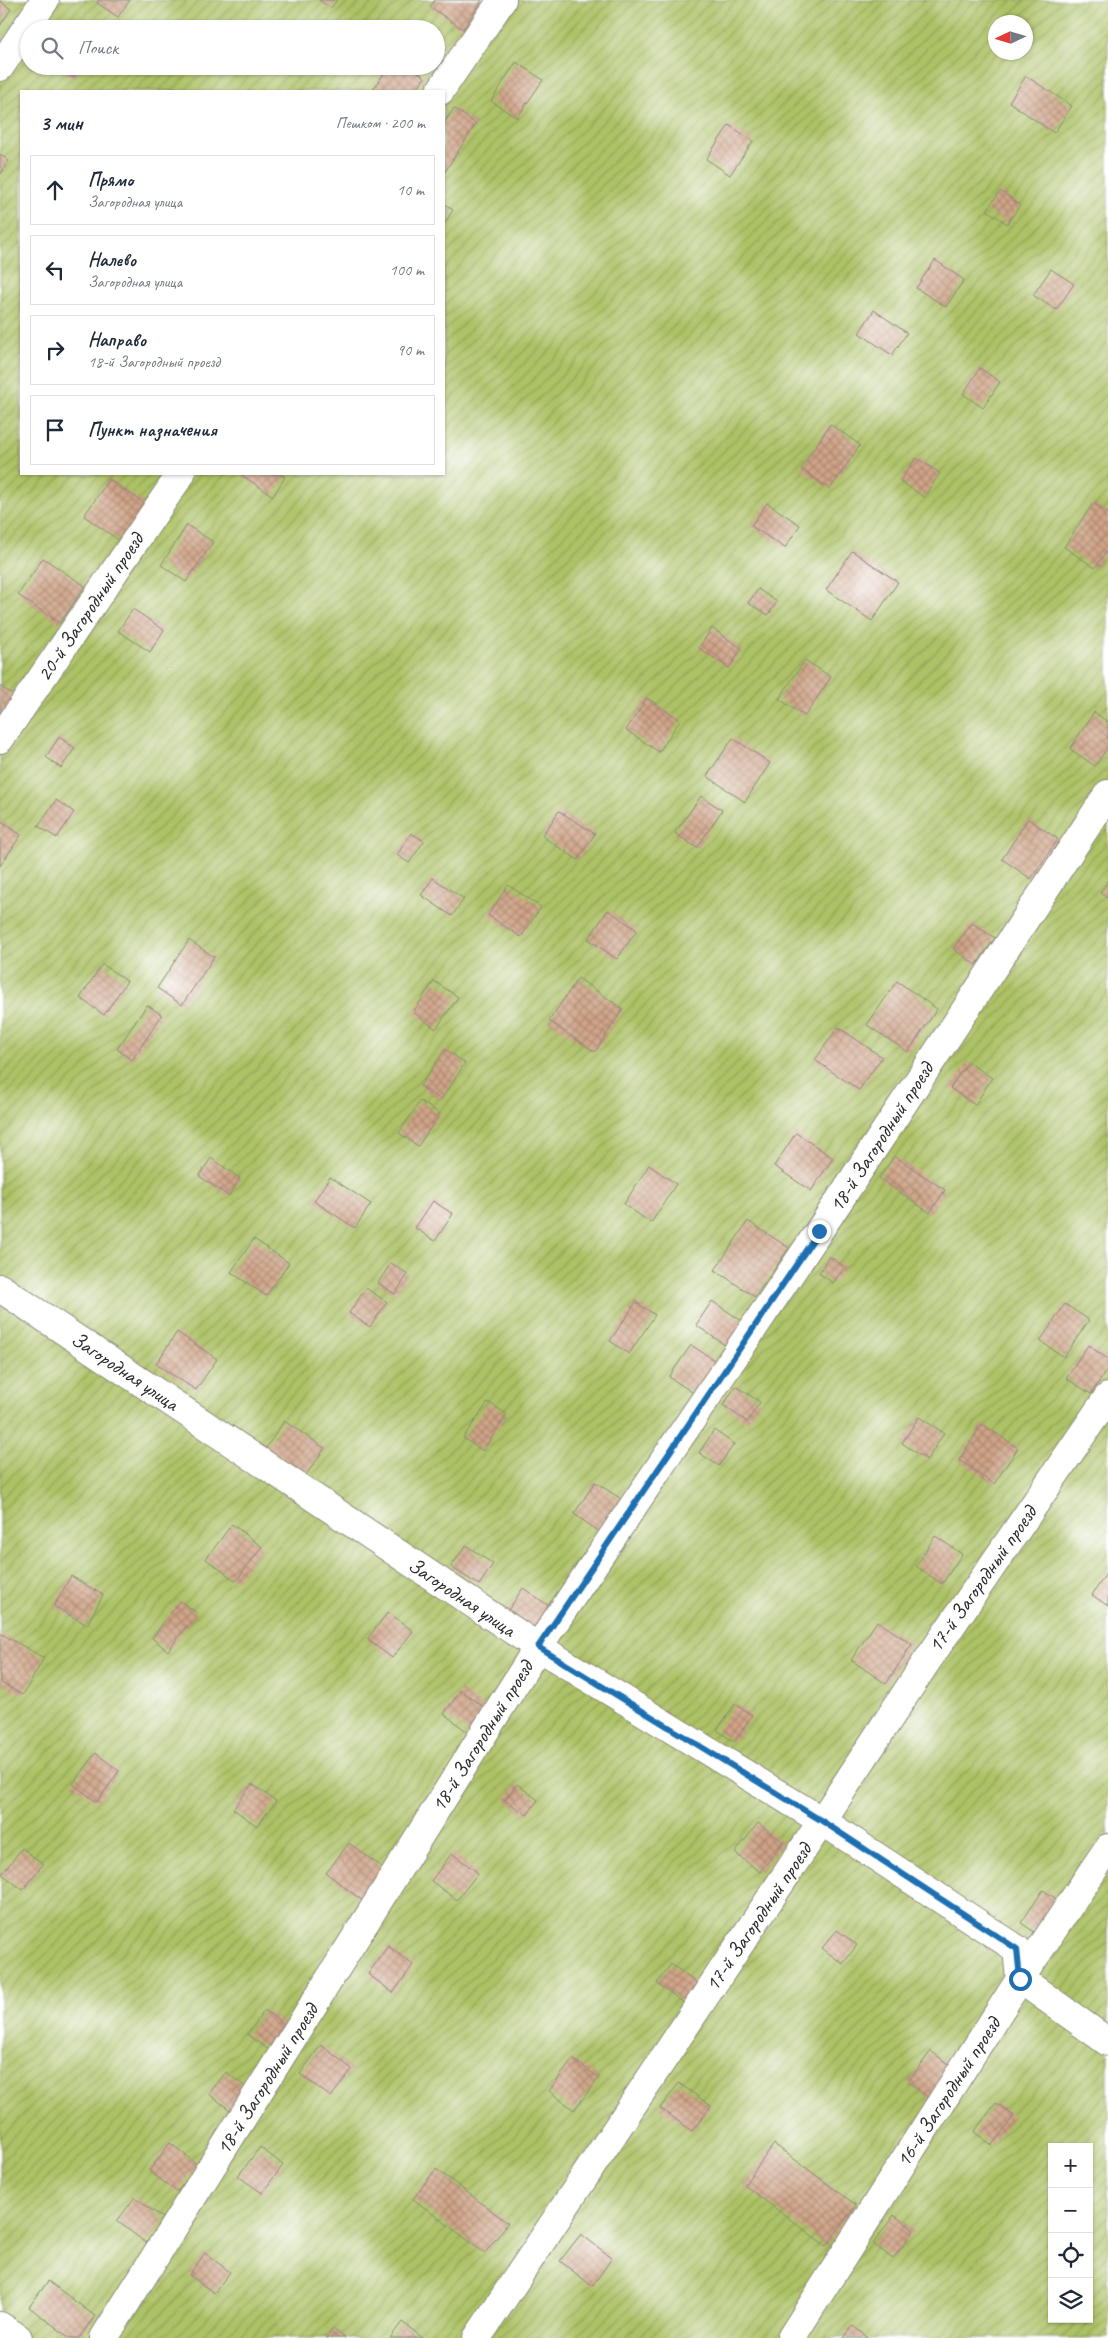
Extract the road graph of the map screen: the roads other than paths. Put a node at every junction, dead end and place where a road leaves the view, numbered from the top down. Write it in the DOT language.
graph roads {
  1 [pos="45,0"];
  2 [pos="502,0"];
  3 [pos="32,20"];
  4 [pos="20,37"];
  5 [pos="0,67"];
  6 [pos="441,90"];
  7 [pos="179,475"];
  8 [pos="0,739"];
  9 [pos="1108,794"];
  10 [pos="0,1288"];
  11 [pos="1108,1397"];
  12 [pos="538,1647"];
  13 [pos="822,1821"];
  14 [pos="1108,1848"];
  15 [pos="1020,1979"];
  16 [pos="1108,2042"];
  17 [pos="0,2326"];
  18 [pos="18,2338"];
  19 [pos="104,2338"];
  20 [pos="477,2338"];
  21 [pos="791,2338"];
  1 -- 3 [label="street"];
  2 -- 6 [label="street"];
  4 -- 5 [label="street"];
  7 -- 8 [label="street, 20-й Загородный проезд"];
  9 -- 12 [label="street, 18-й Загородный проезд"];
  10 -- 12 [label="street, Загородная улица"];
  11 -- 13 [label="street, 17-й Загородный проезд"];
  12 -- 13 [label="street, Загородная улица"];
  12 -- 19 [label="street, 18-й Загородный проезд"];
  13 -- 15 [label="street, Загородная улица"];
  13 -- 20 [label="street, 17-й Загородный проезд"];
  14 -- 15 [label="street, 16-й Загородный проезд"];
  15 -- 16 [label="street"];
  15 -- 21 [label="street, 16-й Загородный проезд"];
  17 -- 18 [label="street"];
}
